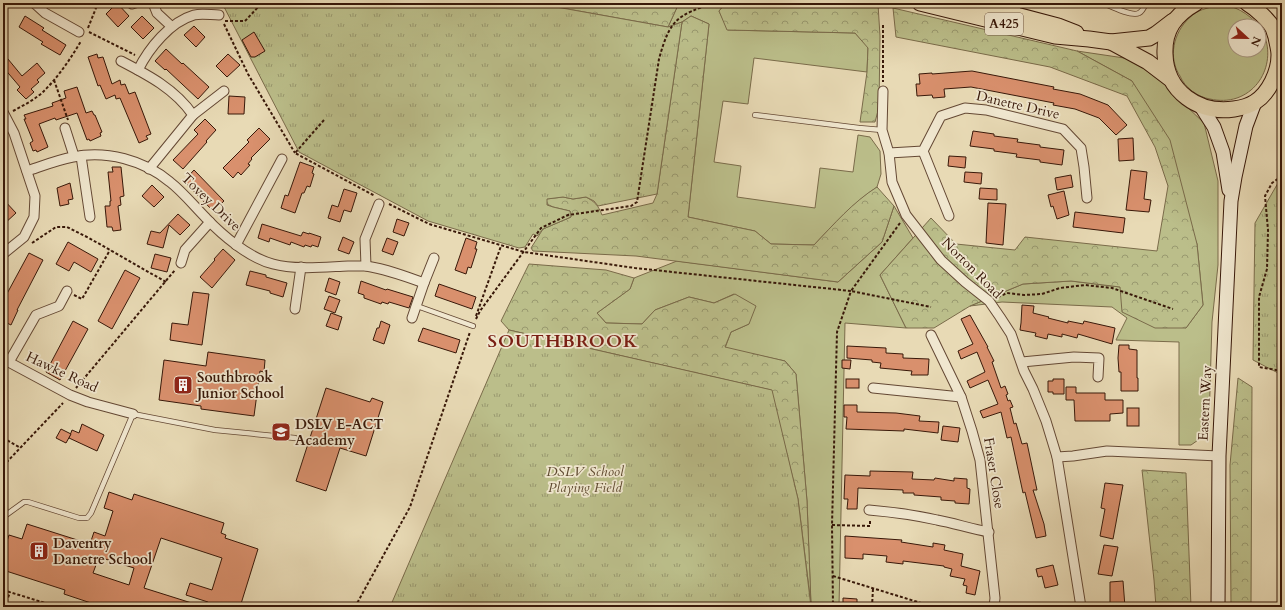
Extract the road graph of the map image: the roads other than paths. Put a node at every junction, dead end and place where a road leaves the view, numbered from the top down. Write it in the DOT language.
graph roads {
  1 [pos="34,3"];
  2 [pos="153,3"];
  3 [pos="920,3"];
  4 [pos="972,3"];
  5 [pos="1103,3"];
  6 [pos="1146,3"];
  7 [pos="1196,3"];
  8 [pos="1247,3"];
  9 [pos="1019,9"];
  10 [pos="219,15"];
  11 [pos="1174,20"];
  12 [pos="171,26"];
  13 [pos="83,31"];
  14 [pos="1278,31"];
  15 [pos="1089,39"];
  16 [pos="1111,42"];
  17 [pos="121,61"];
  18 [pos="138,70"];
  19 [pos="1170,78"];
  20 [pos="1277,79"];
  21 [pos="224,91"];
  22 [pos="883,91"];
  23 [pos="1254,102"];
  24 [pos="1200,105"];
  25 [pos="4,113"];
  26 [pos="193,115"];
  27 [pos="755,115"];
  28 [pos="67,124"];
  29 [pos="882,130"];
  30 [pos="923,151"];
  31 [pos="889,153"];
  32 [pos="78,156"];
  33 [pos="282,159"];
  34 [pos="150,169"];
  35 [pos="27,171"];
  36 [pos="1087,198"];
  37 [pos="1231,201"];
  38 [pos="382,202"];
  39 [pos="950,216"];
  40 [pos="90,217"];
  41 [pos="210,222"];
  42 [pos="236,245"];
  43 [pos="3,254"];
  44 [pos="434,258"];
  45 [pos="181,264"];
  46 [pos="366,266"];
  47 [pos="301,267"];
  48 [pos="424,283"];
  49 [pos="67,291"];
  50 [pos="416,306"];
  51 [pos="295,309"];
  52 [pos="412,318"];
  53 [pos="473,326"];
  54 [pos="931,335"];
  55 [pos="6,360"];
  56 [pos="1022,362"];
  57 [pos="1098,377"];
  58 [pos="873,388"];
  59 [pos="961,397"];
  60 [pos="133,414"];
  61 [pos="295,438"];
  62 [pos="1219,456"];
  63 [pos="1057,457"];
  64 [pos="869,510"];
  65 [pos="4,516"];
  66 [pos="988,532"];
  67 [pos="994,607"];
  68 [pos="1082,607"];
  69 [pos="1218,607"];
  1 -- 13 [label="street"];
  2 -- 12 [label="street"];
  3 -- 15 [label="main road, A425"];
  4 -- 9 [label="main road, A425"];
  5 -- 6 [label="lane"];
  7 -- 11 [label="main road, A425"];
  8 -- 14 [label="main road, A425"];
  9 -- 15 [label="main road, A425"];
  10 -- 12 [label="street"];
  11 -- 16 [label="main road, A425"];
  11 -- 19 [label="main road, A425"];
  12 -- 18 [label="street"];
  14 -- 20 [label="main road, A425"];
  15 -- 16 [label="main road, A425"];
  16 -- 19 [label="main road, A425"];
  17 -- 18 [label="street"];
  18 -- 26 [label="street"];
  19 -- 24 [label="main road, A425"];
  20 -- 23 [label="main road, A425"];
  21 -- 26 [label="street"];
  22 -- 29 [label="street, Norton Road"];
  23 -- 24 [label="main road, A425"];
  23 -- 37 [label="main road, Eastern Way"];
  24 -- 37 [label="main road, Eastern Way"];
  25 -- 35 [label="street"];
  26 -- 34 [label="street"];
  27 -- 29 [label="lane"];
  28 -- 32 [label="street"];
  29 -- 31 [label="street, Norton Road"];
  30 -- 31 [label="street"];
  30 -- 36 [label="street, Danetre Drive"];
  30 -- 39 [label="street"];
  31 -- 56 [label="street, Norton Road"];
  32 -- 34 [label="street, Tovey Drive"];
  32 -- 35 [label="street, Tovey Drive"];
  32 -- 40 [label="street"];
  33 -- 42 [label="street"];
  34 -- 41 [label="street, Tovey Drive"];
  35 -- 43 [label="street"];
  37 -- 62 [label="main road, Eastern Way"];
  38 -- 46 [label="street"];
  41 -- 42 [label="street, Tovey Drive"];
  41 -- 45 [label="street"];
  42 -- 47 [label="street, Tovey Drive"];
  44 -- 48 [label="street"];
  46 -- 47 [label="street, Tovey Drive"];
  46 -- 48 [label="street, Tovey Drive"];
  47 -- 51 [label="street"];
  48 -- 50 [label="street"];
  49 -- 55 [label="street"];
  50 -- 52 [label="street"];
  50 -- 53 [label="lane"];
  54 -- 59 [label="street, Fraser Close"];
  55 -- 60 [label="street, Hawke Road"];
  56 -- 57 [label="street"];
  56 -- 63 [label="street, Norton Road"];
  58 -- 59 [label="street"];
  59 -- 66 [label="street, Fraser Close"];
  60 -- 61 [label="lane"];
  60 -- 65 [label="lane"];
  62 -- 63 [label="street"];
  62 -- 69 [label="main road, Eastern Way"];
  63 -- 68 [label="street, Norton Road"];
  64 -- 66 [label="street"];
  66 -- 67 [label="street, Fraser Close"];
}
